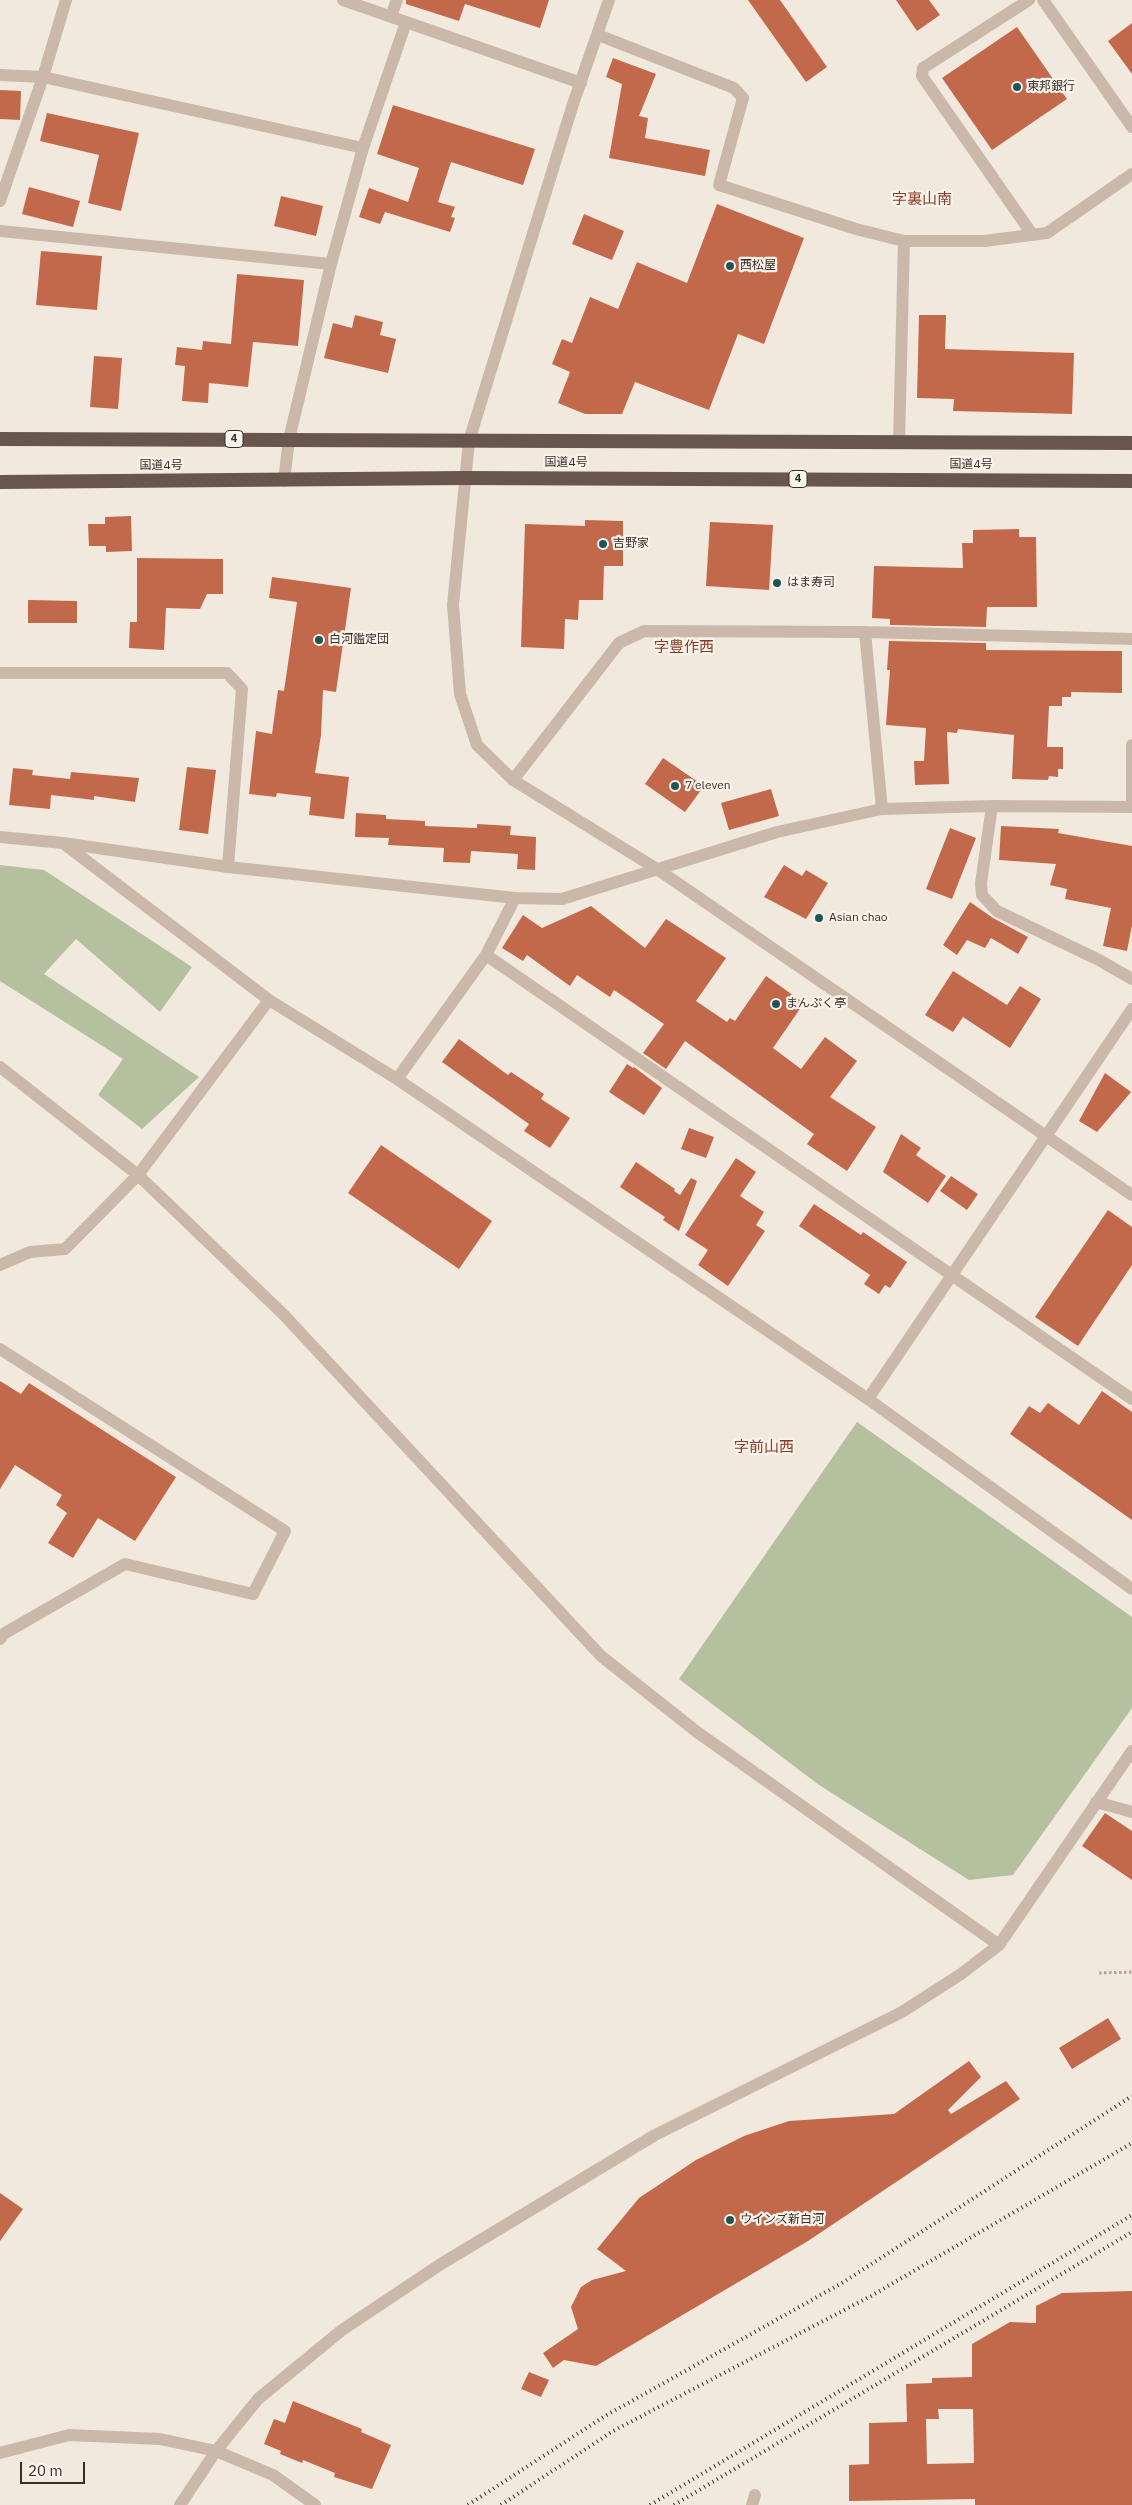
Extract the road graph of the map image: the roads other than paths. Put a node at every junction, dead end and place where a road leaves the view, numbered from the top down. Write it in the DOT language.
graph roads {
  1 [pos="66,0"];
  2 [pos="342,0"];
  3 [pos="397,0"];
  4 [pos="609,0"];
  5 [pos="1029,0"];
  6 [pos="1043,0"];
  7 [pos="392,16"];
  8 [pos="406,22"];
  9 [pos="598,34"];
  10 [pos="0,75"];
  11 [pos="44,77"];
  12 [pos="581,84"];
  13 [pos="1132,127"];
  14 [pos="363,148"];
  15 [pos="1132,174"];
  16 [pos="0,201"];
  17 [pos="0,231"];
  18 [pos="1032,234"];
  19 [pos="904,241"];
  20 [pos="331,264"];
  21 [pos="0,439"];
  22 [pos="289,439"];
  23 [pos="469,441"];
  24 [pos="899,442"];
  25 [pos="1132,443"];
  26 [pos="464,478"];
  27 [pos="284,481"];
  28 [pos="1132,481"];
  29 [pos="0,482"];
  30 [pos="865,632"];
  31 [pos="1132,639"];
  32 [pos="0,674"];
  33 [pos="1132,745"];
  34 [pos="513,780"];
  35 [pos="992,806"];
  36 [pos="1132,807"];
  37 [pos="882,809"];
  38 [pos="0,837"];
  39 [pos="63,843"];
  40 [pos="228,866"];
  41 [pos="657,868"];
  42 [pos="514,898"];
  43 [pos="486,956"];
  44 [pos="1132,979"];
  45 [pos="269,1000"];
  46 [pos="1132,1009"];
  47 [pos="0,1067"];
  48 [pos="397,1079"];
  49 [pos="1045,1136"];
  50 [pos="138,1175"];
  51 [pos="1132,1195"];
  52 [pos="0,1265"];
  53 [pos="952,1273"];
  54 [pos="0,1349"];
  55 [pos="868,1399"];
  56 [pos="1132,1399"];
  57 [pos="1132,1589"];
  58 [pos="0,1639"];
  59 [pos="1132,1750"];
  60 [pos="1096,1802"];
  61 [pos="1132,1812"];
  62 [pos="999,1944"];
  63 [pos="216,2452"];
  64 [pos="0,2453"];
  65 [pos="180,2505"];
  66 [pos="315,2505"];
  1 -- 11 [label="street"];
  2 -- 7 [label="street"];
  3 -- 7 [label="street"];
  4 -- 9 [label="street"];
  5 -- 18 [label="street"];
  6 -- 13 [label="street"];
  7 -- 8 [label="street"];
  8 -- 12 [label="street"];
  8 -- 14 [label="street"];
  9 -- 12 [label="street"];
  9 -- 19 [label="street"];
  10 -- 11 [label="street"];
  11 -- 14 [label="street"];
  11 -- 16 [label="street"];
  12 -- 23 [label="street"];
  14 -- 20 [label="street"];
  15 -- 18 [label="street"];
  17 -- 20 [label="street"];
  18 -- 19 [label="street"];
  19 -- 24 [label="street"];
  20 -- 22 [label="street"];
  21 -- 22 [label="highway, 国道4号 / 4"];
  22 -- 23 [label="highway, 国道4号 / 4"];
  22 -- 27 [label="street"];
  23 -- 24 [label="highway, 国道4号 / 4"];
  23 -- 26 [label="street"];
  24 -- 25 [label="highway, 国道4号 / 4"];
  26 -- 27 [label="highway, 国道4号 / 4"];
  26 -- 28 [label="highway, 国道4号 / 4"];
  26 -- 34 [label="street"];
  27 -- 29 [label="highway, 国道4号 / 4"];
  30 -- 31 [label="street"];
  30 -- 34 [label="street"];
  30 -- 37 [label="street"];
  32 -- 40 [label="street"];
  33 -- 36 [label="street"];
  34 -- 41 [label="street"];
  35 -- 36 [label="street"];
  35 -- 37 [label="street"];
  35 -- 44 [label="street"];
  37 -- 41 [label="street"];
  38 -- 39 [label="street"];
  39 -- 40 [label="street"];
  39 -- 45 [label="street"];
  40 -- 42 [label="street"];
  41 -- 42 [label="street"];
  41 -- 49 [label="street"];
  42 -- 43 [label="street"];
  43 -- 48 [label="street"];
  43 -- 53 [label="street"];
  45 -- 48 [label="street"];
  45 -- 50 [label="street"];
  46 -- 49 [label="street"];
  47 -- 50 [label="street"];
  48 -- 55 [label="street"];
  49 -- 51 [label="street"];
  49 -- 53 [label="street"];
  50 -- 52 [label="street"];
  50 -- 62 [label="street"];
  53 -- 55 [label="street"];
  53 -- 56 [label="street"];
  54 -- 58 [label="street"];
  55 -- 57 [label="street"];
  59 -- 60 [label="street"];
  60 -- 61 [label="street"];
  60 -- 62 [label="street"];
  62 -- 63 [label="street"];
  63 -- 64 [label="street"];
  63 -- 65 [label="street"];
  63 -- 66 [label="street"];
}
